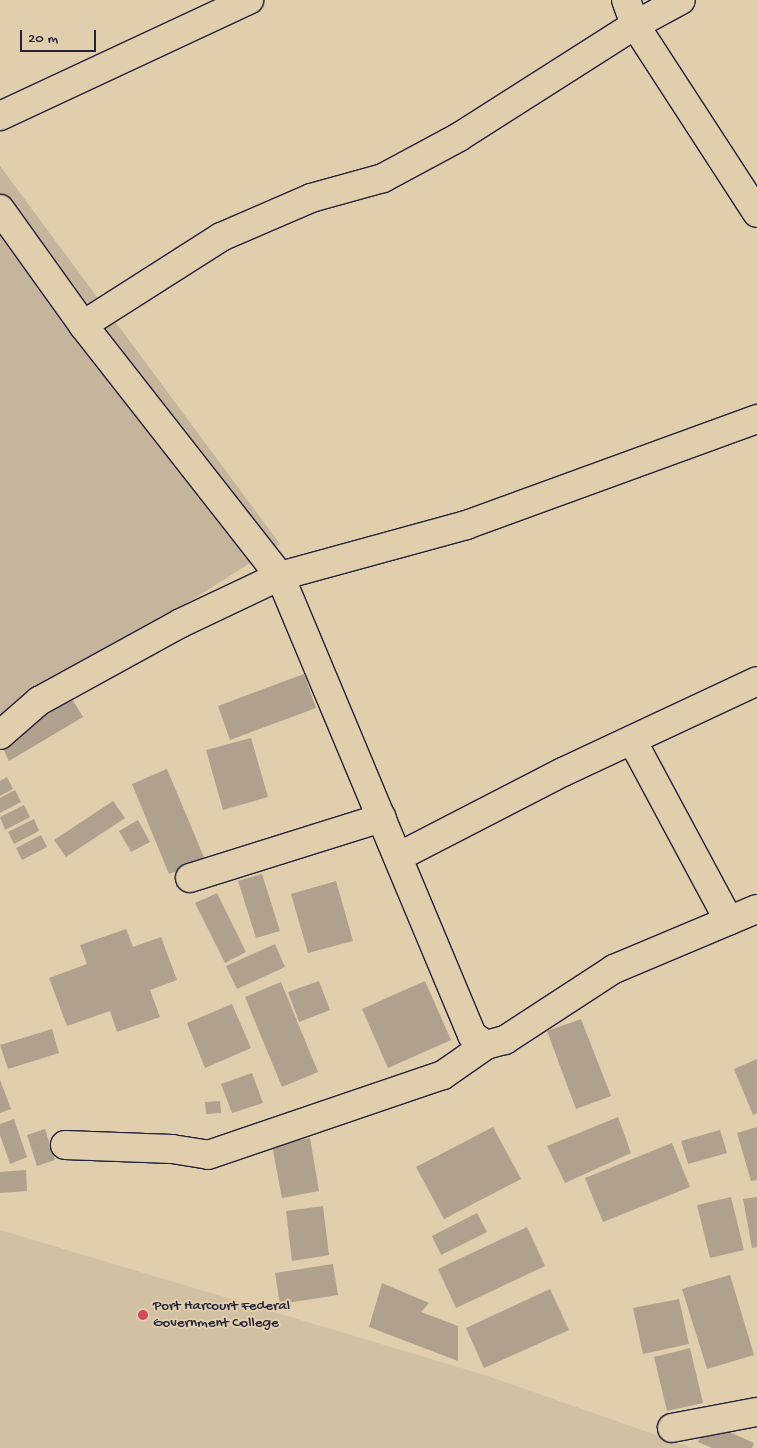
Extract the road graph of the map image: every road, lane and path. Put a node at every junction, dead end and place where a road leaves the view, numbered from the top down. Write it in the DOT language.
graph roads {
  1 [pos="249,0"];
  2 [pos="626,0"];
  3 [pos="682,0"];
  4 [pos="635,26"];
  5 [pos="0,116"];
  6 [pos="753,199"];
  7 [pos="0,209"];
  8 [pos="83,325"];
  9 [pos="757,419"];
  10 [pos="280,576"];
  11 [pos="757,681"];
  12 [pos="0,735"];
  13 [pos="632,740"];
  14 [pos="382,818"];
  15 [pos="398,857"];
  16 [pos="190,878"];
  17 [pos="757,909"];
  18 [pos="729,920"];
  19 [pos="486,1045"];
  20 [pos="65,1145"];
  21 [pos="757,1412"];
  22 [pos="672,1428"];
  1 -- 5 [label="street"];
  2 -- 4 [label="street"];
  3 -- 4 [label="street"];
  4 -- 6 [label="street"];
  4 -- 8 [label="street"];
  7 -- 8 [label="street"];
  8 -- 10 [label="street"];
  9 -- 10 [label="street"];
  10 -- 12 [label="street"];
  10 -- 14 [label="street"];
  11 -- 13 [label="street"];
  13 -- 15 [label="street"];
  13 -- 18 [label="street"];
  14 -- 15 [label="street"];
  14 -- 16 [label="street"];
  15 -- 19 [label="street"];
  17 -- 18 [label="street"];
  18 -- 19 [label="street"];
  19 -- 20 [label="street"];
  21 -- 22 [label="street"];
}
